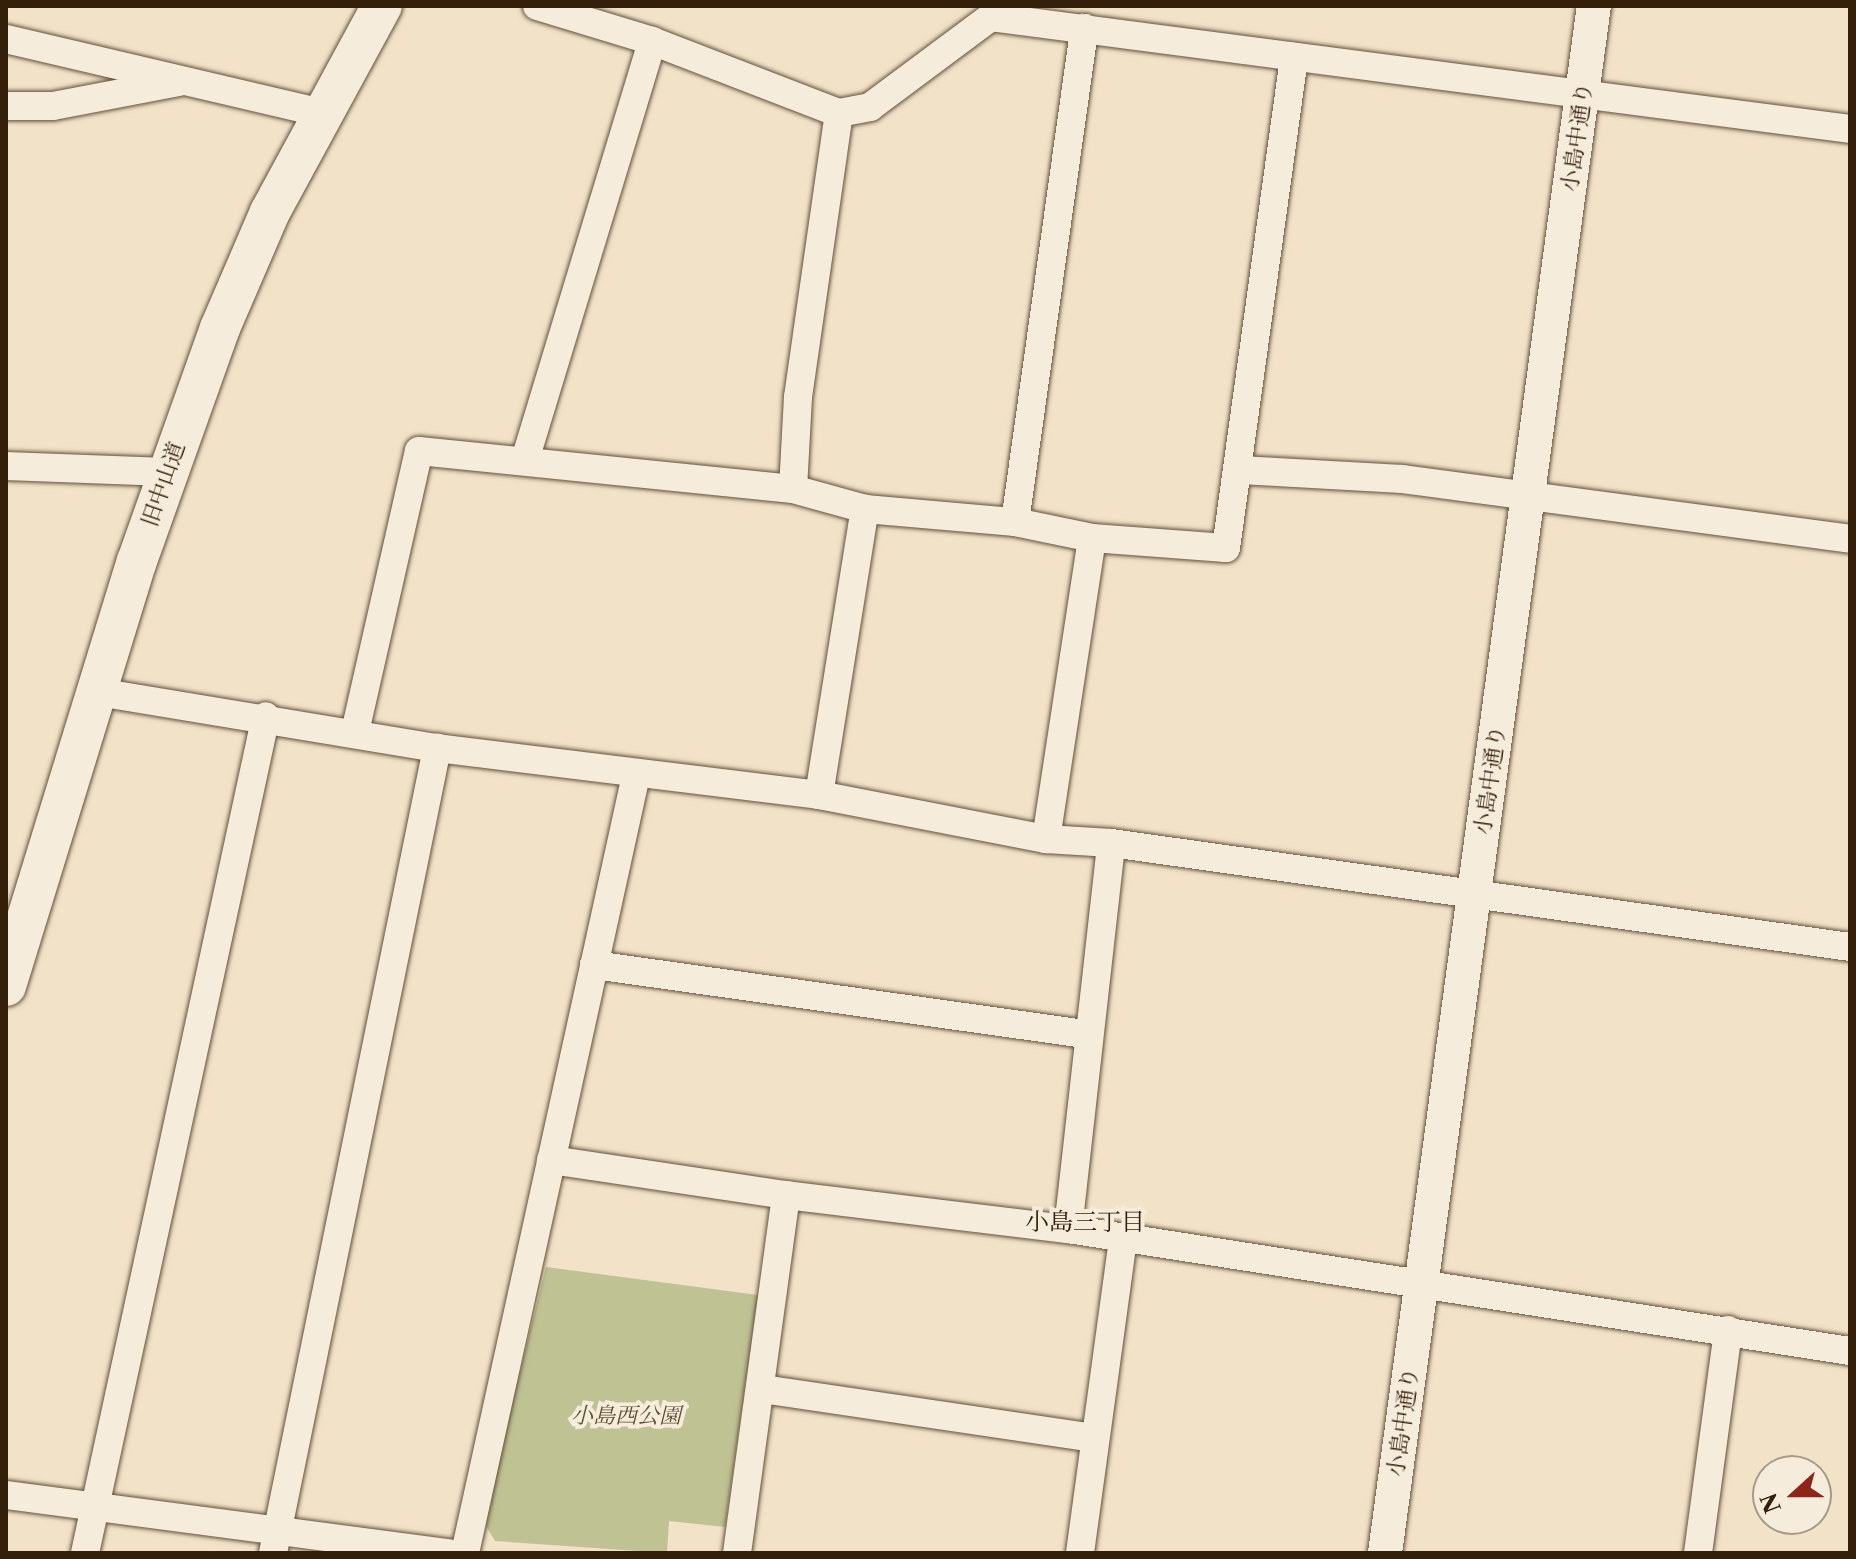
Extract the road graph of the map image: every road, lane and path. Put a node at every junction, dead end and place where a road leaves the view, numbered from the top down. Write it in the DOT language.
graph roads {
  1 [pos="382,6"];
  2 [pos="537,6"];
  3 [pos="1594,6"];
  4 [pos="999,11"];
  5 [pos="1084,28"];
  6 [pos="6,39"];
  7 [pos="652,41"];
  8 [pos="1294,57"];
  9 [pos="193,79"];
  10 [pos="1583,95"];
  11 [pos="6,106"];
  12 [pos="321,113"];
  13 [pos="839,113"];
  14 [pos="1850,129"];
  15 [pos="525,460"];
  16 [pos="6,466"];
  17 [pos="1241,470"];
  18 [pos="167,472"];
  19 [pos="793,489"];
  20 [pos="1529,496"];
  21 [pos="865,509"];
  22 [pos="1015,522"];
  23 [pos="1092,538"];
  24 [pos="1850,539"];
  25 [pos="98,692"];
  26 [pos="266,716"];
  27 [pos="355,732"];
  28 [pos="437,748"];
  29 [pos="636,775"];
  30 [pos="819,795"];
  31 [pos="1046,839"];
  32 [pos="1111,843"];
  33 [pos="1475,894"];
  34 [pos="1850,947"];
  35 [pos="594,965"];
  36 [pos="6,986"];
  37 [pos="1088,1034"];
  38 [pos="551,1160"];
  39 [pos="786,1195"];
  40 [pos="1068,1229"];
  41 [pos="1123,1239"];
  42 [pos="1422,1284"];
  43 [pos="1728,1330"];
  44 [pos="1850,1351"];
  45 [pos="762,1389"];
  46 [pos="1094,1438"];
  47 [pos="6,1495"];
  48 [pos="92,1507"];
  49 [pos="275,1541"];
  50 [pos="85,1553"];
  51 [pos="449,1553"];
  52 [pos="465,1553"];
  53 [pos="737,1553"];
  54 [pos="1080,1553"];
  55 [pos="1385,1553"];
  56 [pos="1698,1553"];
  1 -- 12 [label="main road, 旧中山道"];
  2 -- 7 [label="street"];
  3 -- 10 [label="street, 小島中通り"];
  4 -- 5 [label="street"];
  4 -- 13 [label="street"];
  5 -- 8 [label="street"];
  5 -- 22 [label="street"];
  6 -- 9 [label="street"];
  7 -- 13 [label="street"];
  7 -- 15 [label="street"];
  8 -- 10 [label="street"];
  8 -- 17 [label="street"];
  9 -- 11 [label="street"];
  9 -- 12 [label="street"];
  10 -- 14 [label="street"];
  10 -- 20 [label="street, 小島中通り"];
  12 -- 18 [label="main road, 旧中山道"];
  13 -- 19 [label="street"];
  15 -- 19 [label="street"];
  15 -- 27 [label="street"];
  16 -- 18 [label="street"];
  17 -- 20 [label="street"];
  17 -- 23 [label="street"];
  18 -- 25 [label="main road, 旧中山道"];
  19 -- 21 [label="street"];
  20 -- 24 [label="street"];
  20 -- 33 [label="street, 小島中通り"];
  21 -- 22 [label="street"];
  21 -- 30 [label="street"];
  22 -- 23 [label="street"];
  23 -- 31 [label="street"];
  25 -- 26 [label="street"];
  25 -- 36 [label="main road, 旧中山道"];
  26 -- 27 [label="street"];
  26 -- 48 [label="street"];
  27 -- 28 [label="street"];
  28 -- 29 [label="street"];
  28 -- 49 [label="street"];
  29 -- 30 [label="street"];
  29 -- 35 [label="street"];
  30 -- 31 [label="street"];
  31 -- 32 [label="street"];
  32 -- 33 [label="street"];
  32 -- 37 [label="street"];
  33 -- 34 [label="street"];
  33 -- 42 [label="street, 小島中通り"];
  35 -- 37 [label="street"];
  35 -- 38 [label="street"];
  37 -- 40 [label="street"];
  38 -- 39 [label="street"];
  38 -- 52 [label="street"];
  39 -- 40 [label="street"];
  39 -- 45 [label="street"];
  40 -- 41 [label="street"];
  41 -- 42 [label="street"];
  41 -- 46 [label="street"];
  42 -- 43 [label="street"];
  42 -- 55 [label="street, 小島中通り"];
  43 -- 44 [label="street"];
  43 -- 56 [label="street"];
  45 -- 46 [label="street"];
  45 -- 53 [label="street"];
  46 -- 54 [label="street"];
  47 -- 48 [label="street"];
  48 -- 49 [label="street"];
  48 -- 50 [label="street"];
  49 -- 51 [label="street"];
}
